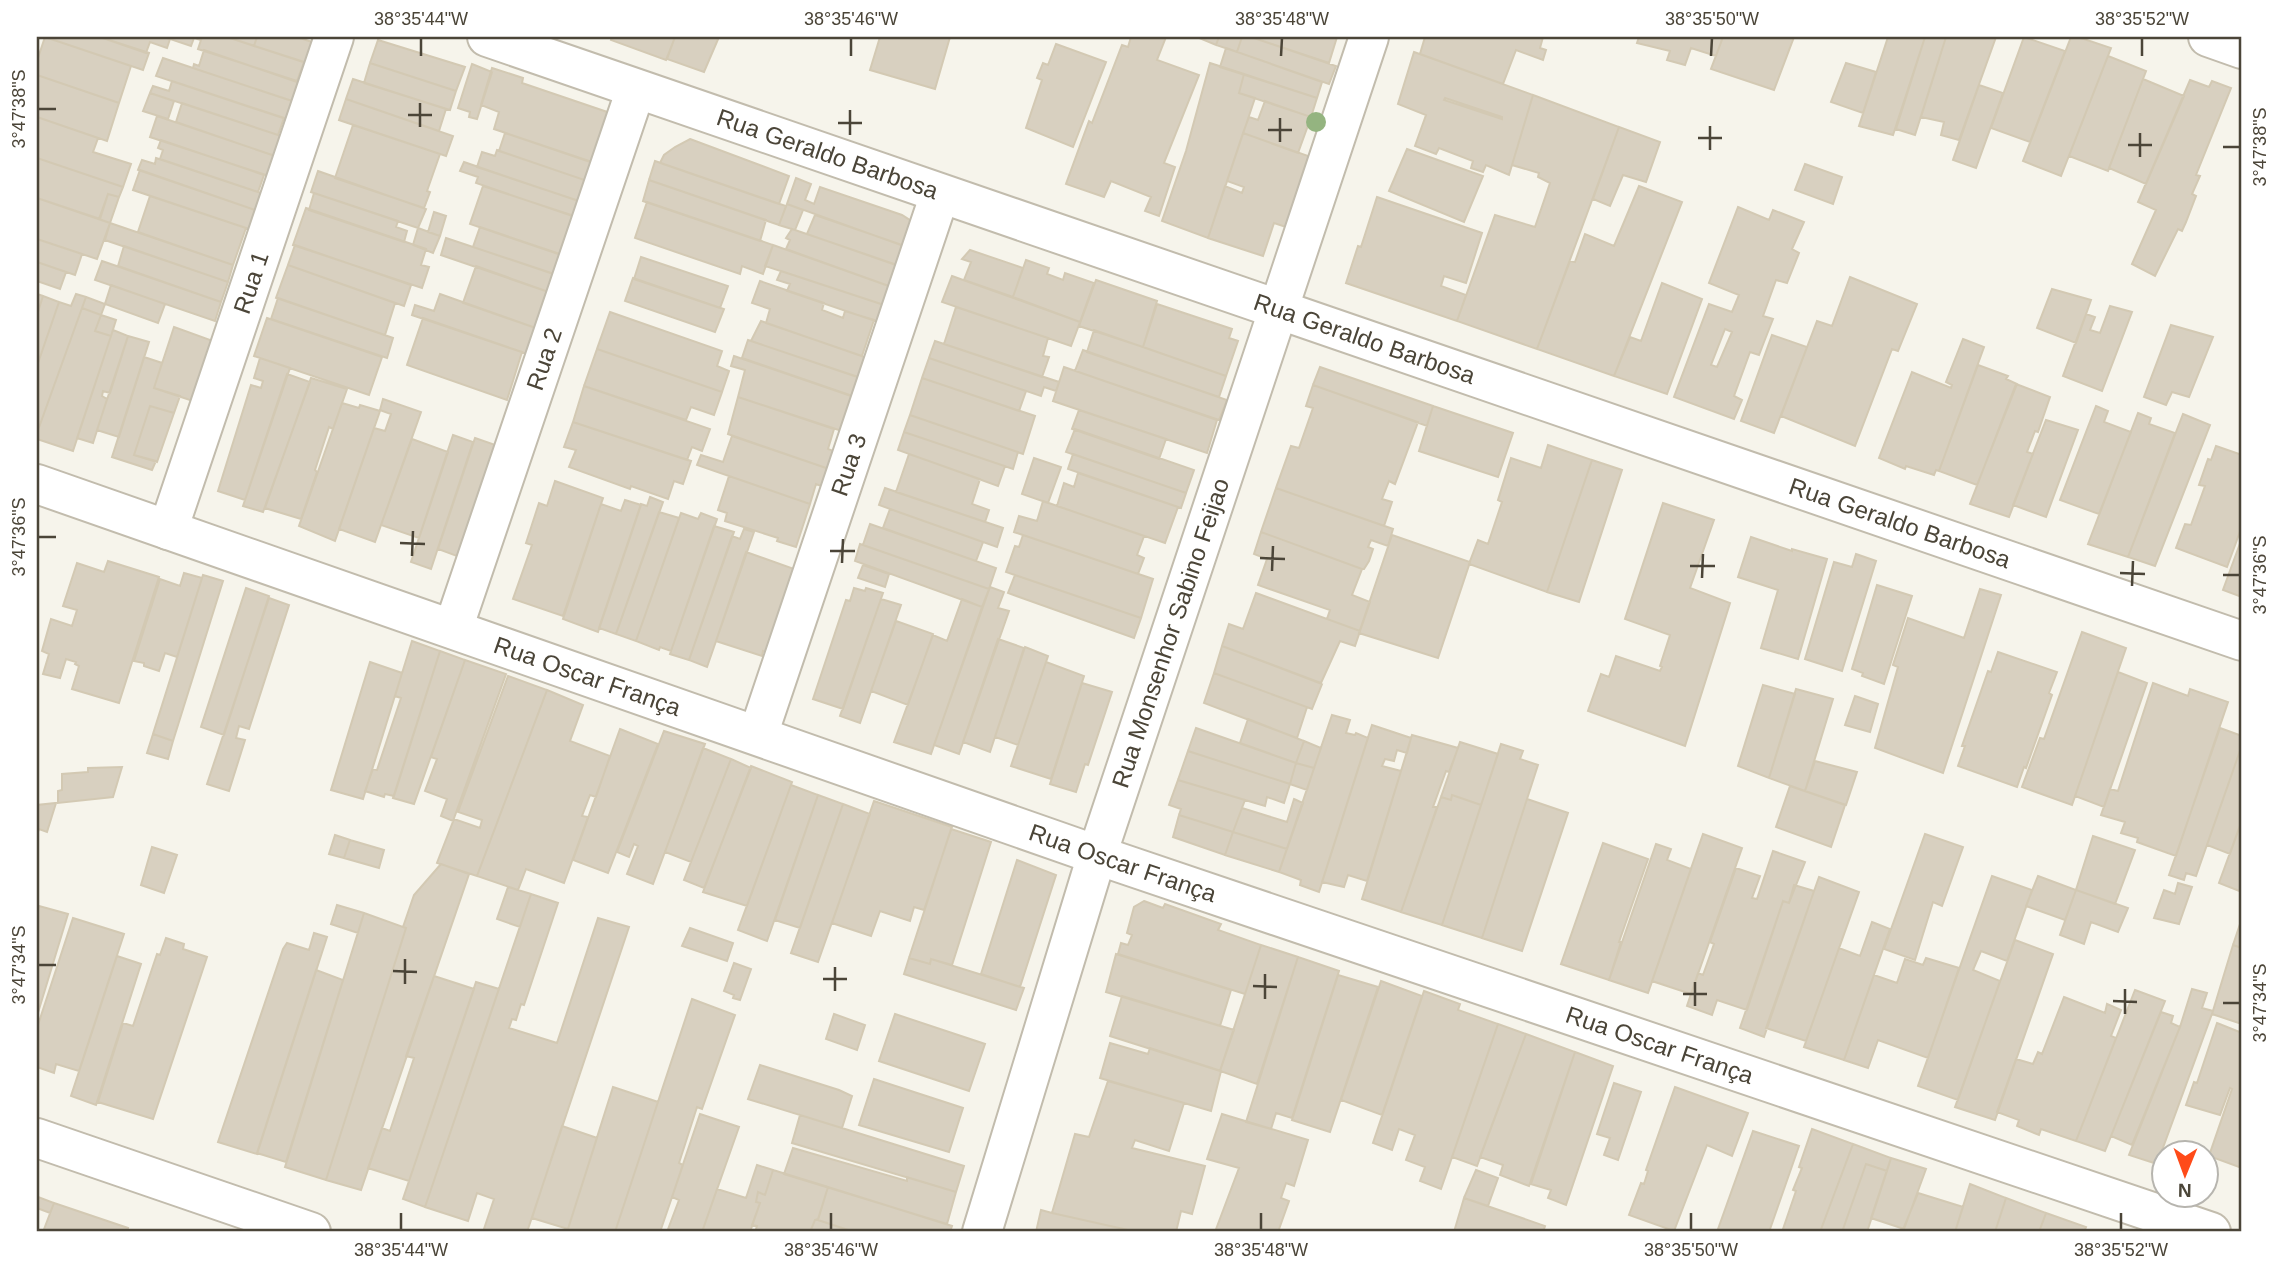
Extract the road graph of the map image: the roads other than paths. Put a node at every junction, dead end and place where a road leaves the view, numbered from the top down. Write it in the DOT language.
graph roads {
  1 [pos="334,37"];
  2 [pos="486,37"];
  3 [pos="1369,37"];
  4 [pos="2208,37"];
  5 [pos="2242,49"];
  6 [pos="636,89"];
  7 [pos="940,194"];
  8 [pos="1279,311"];
  9 [pos="37,484"];
  10 [pos="168,530"];
  11 [pos="453,629"];
  12 [pos="2242,641"];
  13 [pos="758,735"];
  14 [pos="1097,855"];
  15 [pos="37,1138"];
  16 [pos="311,1232"];
  17 [pos="982,1232"];
  18 [pos="2211,1232"];
  1 -- 10 [label="street, Rua 1"];
  2 -- 6 [label="street, Rua Geraldo Barbosa"];
  3 -- 8 [label="street, Rua Monsenhor Sabino Feijao"];
  4 -- 5 [label="street"];
  6 -- 7 [label="street, Rua Geraldo Barbosa"];
  6 -- 11 [label="street, Rua 2"];
  7 -- 8 [label="street, Rua Geraldo Barbosa"];
  7 -- 13 [label="street, Rua 3"];
  8 -- 12 [label="street, Rua Geraldo Barbosa"];
  8 -- 14 [label="street, Rua Monsenhor Sabino Feijao"];
  9 -- 10 [label="street, Rua Oscar França"];
  10 -- 11 [label="street, Rua Oscar França"];
  11 -- 13 [label="street, Rua Oscar França"];
  13 -- 14 [label="street, Rua Oscar França"];
  14 -- 17 [label="street, Rua Monsenhor Sabino Feijao"];
  14 -- 18 [label="street, Rua Oscar França"];
  15 -- 16 [label="street"];
}
